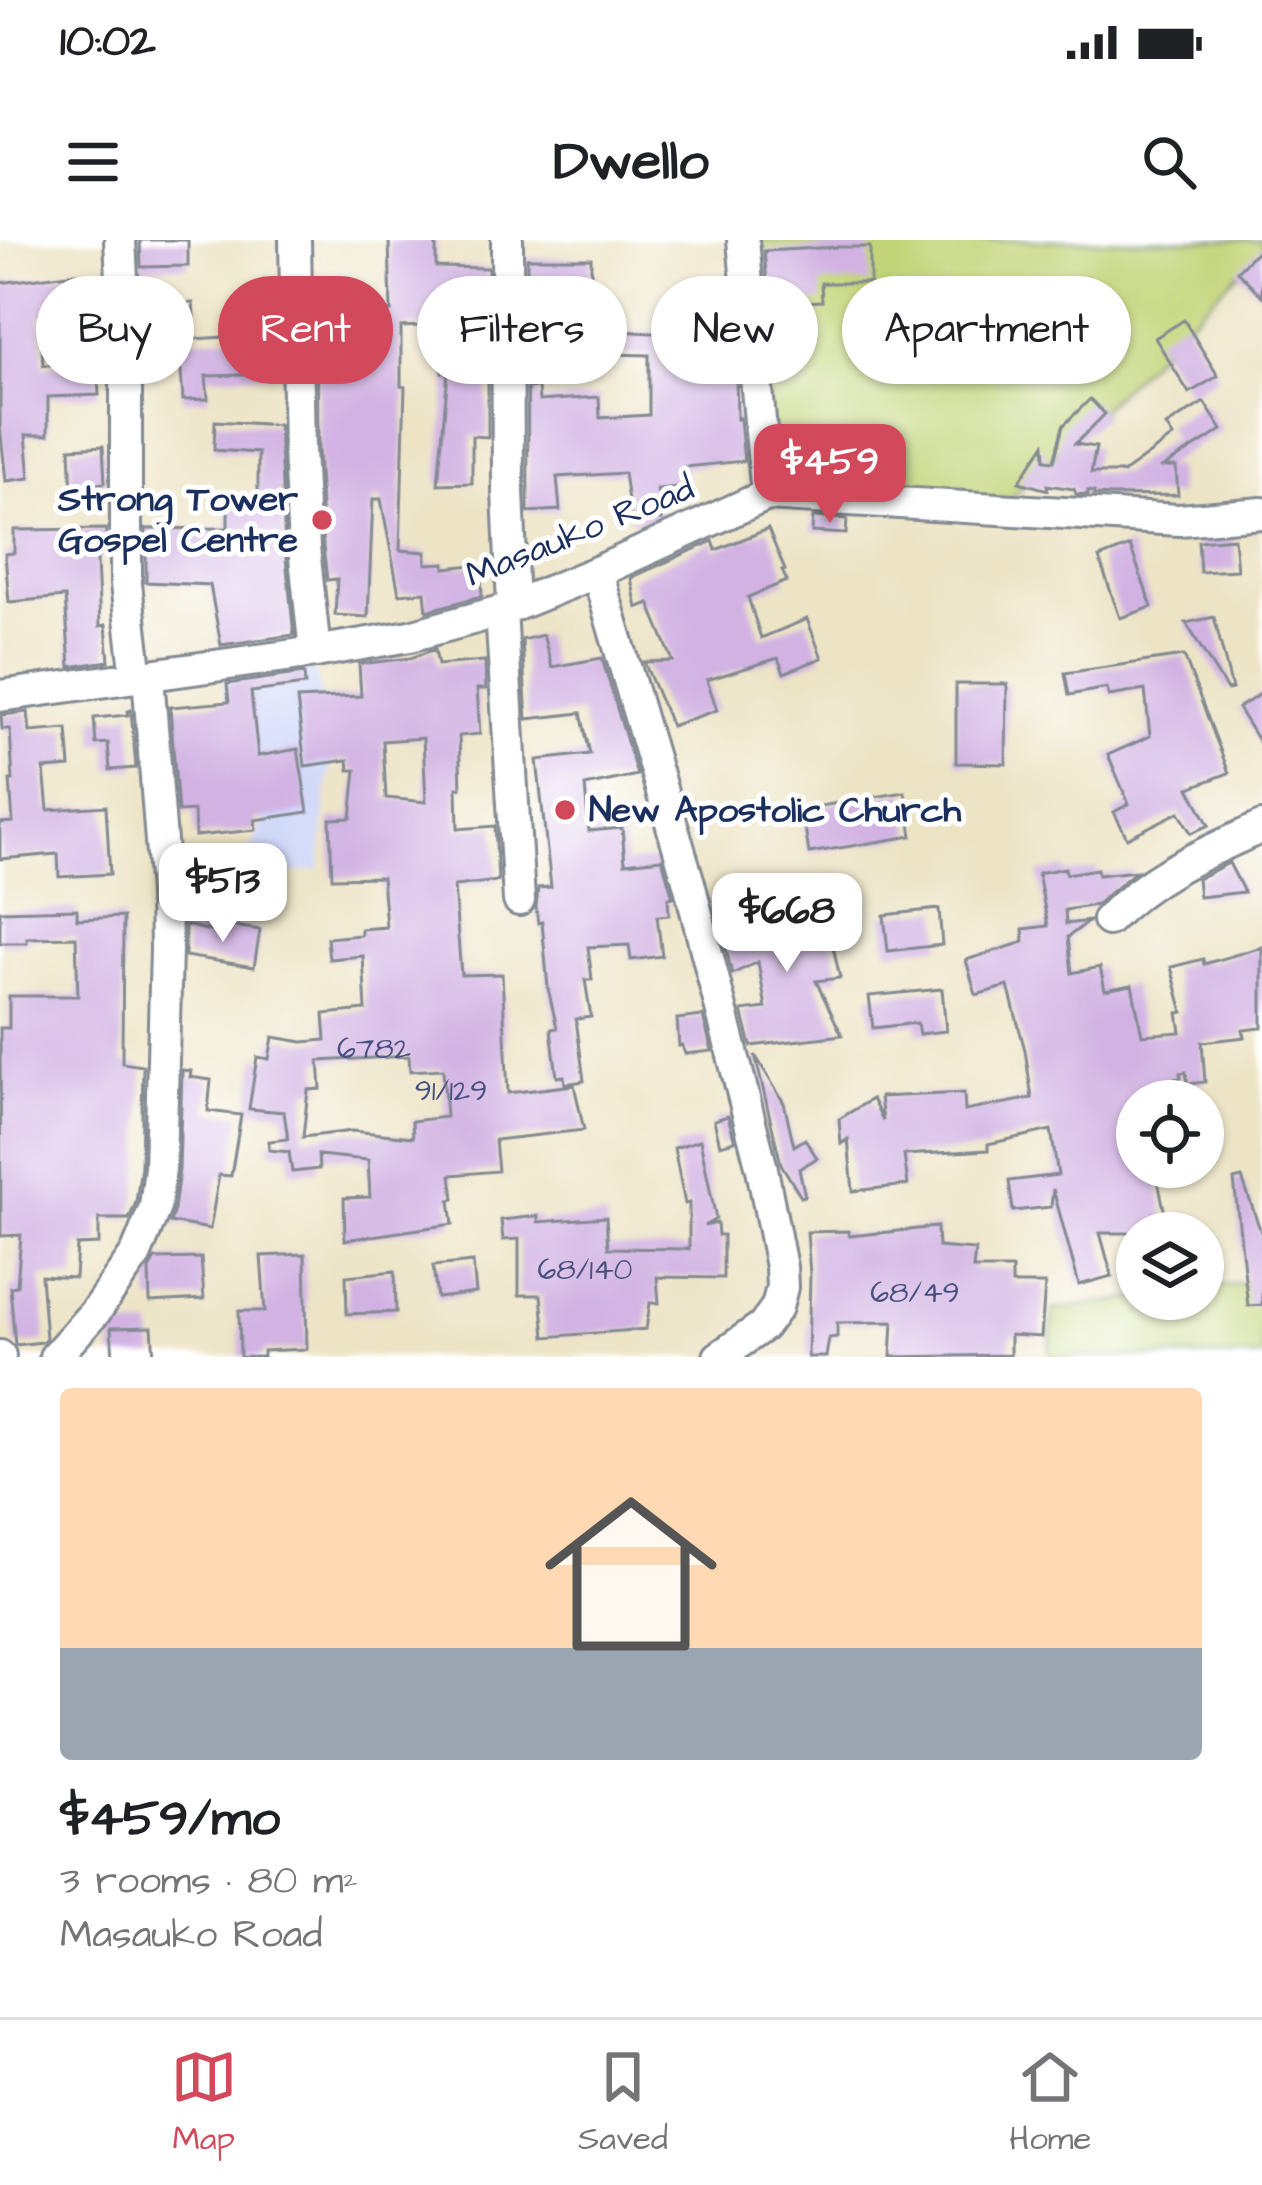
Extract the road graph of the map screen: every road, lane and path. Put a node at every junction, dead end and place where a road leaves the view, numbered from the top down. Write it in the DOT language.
graph roads {
  1 [pos="120,240"];
  2 [pos="296,240"];
  3 [pos="507,240"];
  4 [pos="743,240"];
  5 [pos="122,276"];
  6 [pos="125,384"];
  7 [pos="767,494"];
  8 [pos="1262,514"];
  9 [pos="597,572"];
  10 [pos="507,609"];
  11 [pos="315,652"];
  12 [pos="143,677"];
  13 [pos="0,697"];
  14 [pos="1262,827"];
  15 [pos="519,900"];
  16 [pos="1108,920"];
  17 [pos="56,1357"];
  18 [pos="719,1357"];
  1 -- 5 [label="street"];
  2 -- 11 [label="street"];
  3 -- 10 [label="street"];
  4 -- 7 [label="street"];
  6 -- 12 [label="street"];
  7 -- 8 [label="street, Masauko Road"];
  7 -- 9 [label="street, Masauko Road"];
  9 -- 10 [label="street, Masauko Road"];
  9 -- 18 [label="street"];
  10 -- 11 [label="street, Masauko Road"];
  10 -- 15 [label="street"];
  11 -- 12 [label="street, Masauko Road"];
  12 -- 13 [label="street, Masauko Road"];
  12 -- 17 [label="street"];
  14 -- 16 [label="street"];
}
